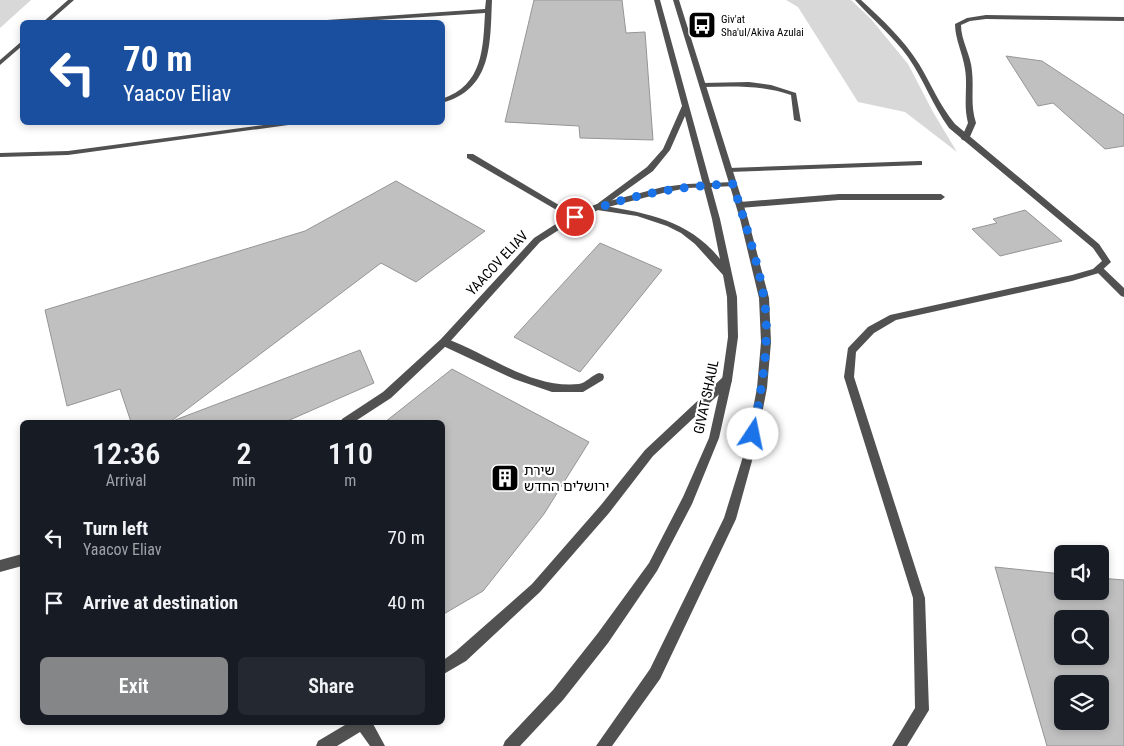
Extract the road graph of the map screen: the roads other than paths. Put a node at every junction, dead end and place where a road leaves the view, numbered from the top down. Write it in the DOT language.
graph roads {
  1 [pos="72,0"];
  2 [pos="489,0"];
  3 [pos="657,0"];
  4 [pos="676,0"];
  5 [pos="858,0"];
  6 [pos="488,11"];
  7 [pos="1124,19"];
  8 [pos="48,20"];
  9 [pos="357,20"];
  10 [pos="20,46"];
  11 [pos="0,63"];
  12 [pos="702,84"];
  13 [pos="445,100"];
  14 [pos="686,105"];
  15 [pos="798,120"];
  16 [pos="284,125"];
  17 [pos="965,139"];
  18 [pos="0,155"];
  19 [pos="470,156"];
  20 [pos="919,163"];
  21 [pos="729,170"];
  22 [pos="733,184"];
  23 [pos="707,185"];
  24 [pos="941,196"];
  25 [pos="740,205"];
  26 [pos="597,207"];
  27 [pos="575,217"];
  28 [pos="1099,269"];
  29 [pos="728,277"];
  30 [pos="1124,294"];
  31 [pos="444,342"];
  32 [pos="599,377"];
  33 [pos="728,380"];
  34 [pos="349,420"];
  35 [pos="20,561"];
  36 [pos="0,566"];
  37 [pos="445,667"];
  38 [pos="360,725"];
  39 [pos="365,725"];
  40 [pos="322,746"];
  41 [pos="378,746"];
  42 [pos="510,746"];
  43 [pos="603,746"];
  44 [pos="899,746"];
  1 -- 8 [label="street"];
  2 -- 6 [label="street"];
  3 -- 14 [label="street, GIVAT SHAUL"];
  4 -- 12 [label="street"];
  5 -- 17 [label="street"];
  6 -- 9 [label="street"];
  6 -- 13 [label="street"];
  7 -- 17 [label="street"];
  10 -- 11 [label="street"];
  12 -- 15 [label="street"];
  12 -- 21 [label="street"];
  14 -- 23 [label="street, GIVAT SHAUL"];
  14 -- 26 [label="street"];
  16 -- 18 [label="street"];
  17 -- 28 [label="street"];
  19 -- 27 [label="street"];
  20 -- 21 [label="street"];
  21 -- 22 [label="street"];
  22 -- 23 [label="street, YAACOV ELIAV"];
  22 -- 25 [label="street"];
  23 -- 26 [label="street, YAACOV ELIAV"];
  23 -- 29 [label="street, GIVAT SHAUL"];
  24 -- 25 [label="street"];
  25 -- 43 [label="street"];
  26 -- 27 [label="street, YAACOV ELIAV"];
  26 -- 29 [label="street"];
  27 -- 31 [label="street, YAACOV ELIAV"];
  28 -- 30 [label="street"];
  28 -- 44 [label="street"];
  29 -- 33 [label="street, GIVAT SHAUL"];
  31 -- 32 [label="street"];
  31 -- 34 [label="street, YAACOV ELIAV"];
  33 -- 37 [label="street"];
  33 -- 42 [label="street, GIVAT SHAUL"];
  35 -- 36 [label="street"];
  38 -- 40 [label="street"];
  39 -- 41 [label="street"];
}
